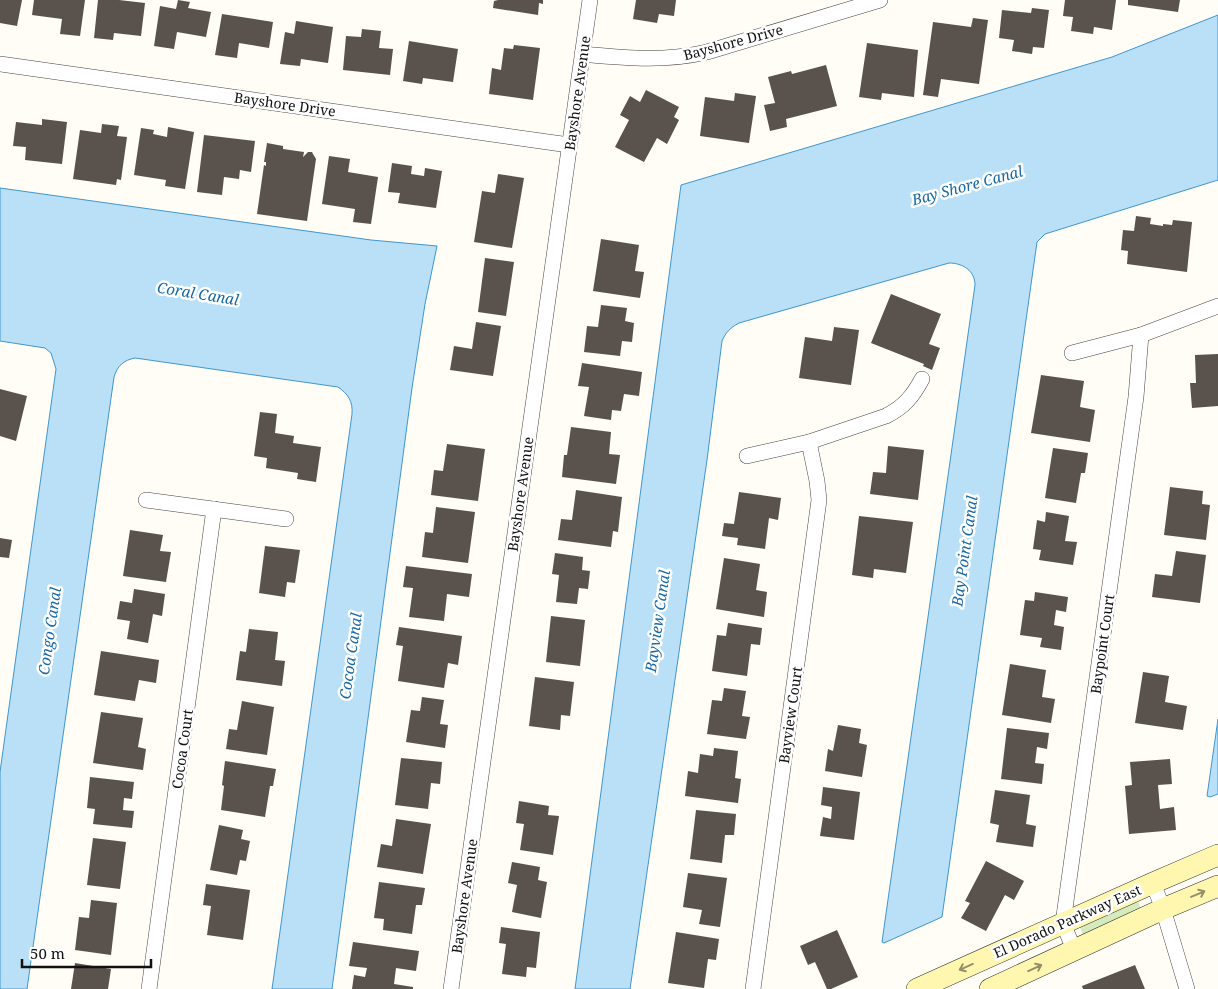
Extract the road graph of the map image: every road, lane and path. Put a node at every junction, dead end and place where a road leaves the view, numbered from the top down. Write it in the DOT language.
graph roads {
  1 [pos="590,0"];
  2 [pos="880,0"];
  3 [pos="582,54"];
  4 [pos="0,64"];
  5 [pos="569,145"];
  6 [pos="1218,306"];
  7 [pos="1141,335"];
  8 [pos="1072,353"];
  9 [pos="922,379"];
  10 [pos="809,442"];
  11 [pos="747,456"];
  12 [pos="146,500"];
  13 [pos="214,510"];
  14 [pos="286,519"];
  15 [pos="1218,855"];
  16 [pos="1153,882"];
  17 [pos="1218,886"];
  18 [pos="1163,909"];
  19 [pos="1063,923"];
  20 [pos="1074,950"];
  21 [pos="149,989"];
  22 [pos="451,989"];
  23 [pos="753,989"];
  24 [pos="917,989"];
  25 [pos="990,989"];
  26 [pos="1187,989"];
  1 -- 3 [label="street, Bayshore Avenue"];
  2 -- 3 [label="street, Bayshore Drive"];
  3 -- 5 [label="street, Bayshore Avenue"];
  4 -- 5 [label="street, Bayshore Drive"];
  5 -- 22 [label="street, Bayshore Avenue"];
  6 -- 7 [label="street"];
  7 -- 8 [label="street"];
  7 -- 19 [label="street, Baypoint Court"];
  9 -- 10 [label="street"];
  10 -- 11 [label="street"];
  10 -- 23 [label="street, Bayview Court"];
  12 -- 13 [label="street"];
  13 -- 14 [label="street"];
  13 -- 21 [label="street, Cocoa Court"];
  15 -- 16 [label="street, El Dorado Parkway East"];
  16 -- 18 [label="street"];
  16 -- 19 [label="street, El Dorado Parkway East"];
  18 -- 17 [label="street, El Dorado Parkway East, one-way"];
  18 -- 20 [label="street, El Dorado Parkway East"];
  18 -- 26 [label="street"];
  19 -- 20 [label="street"];
  19 -- 24 [label="street, El Dorado Parkway East, one-way"];
  25 -- 20 [label="street, El Dorado Parkway East, one-way"];
}
